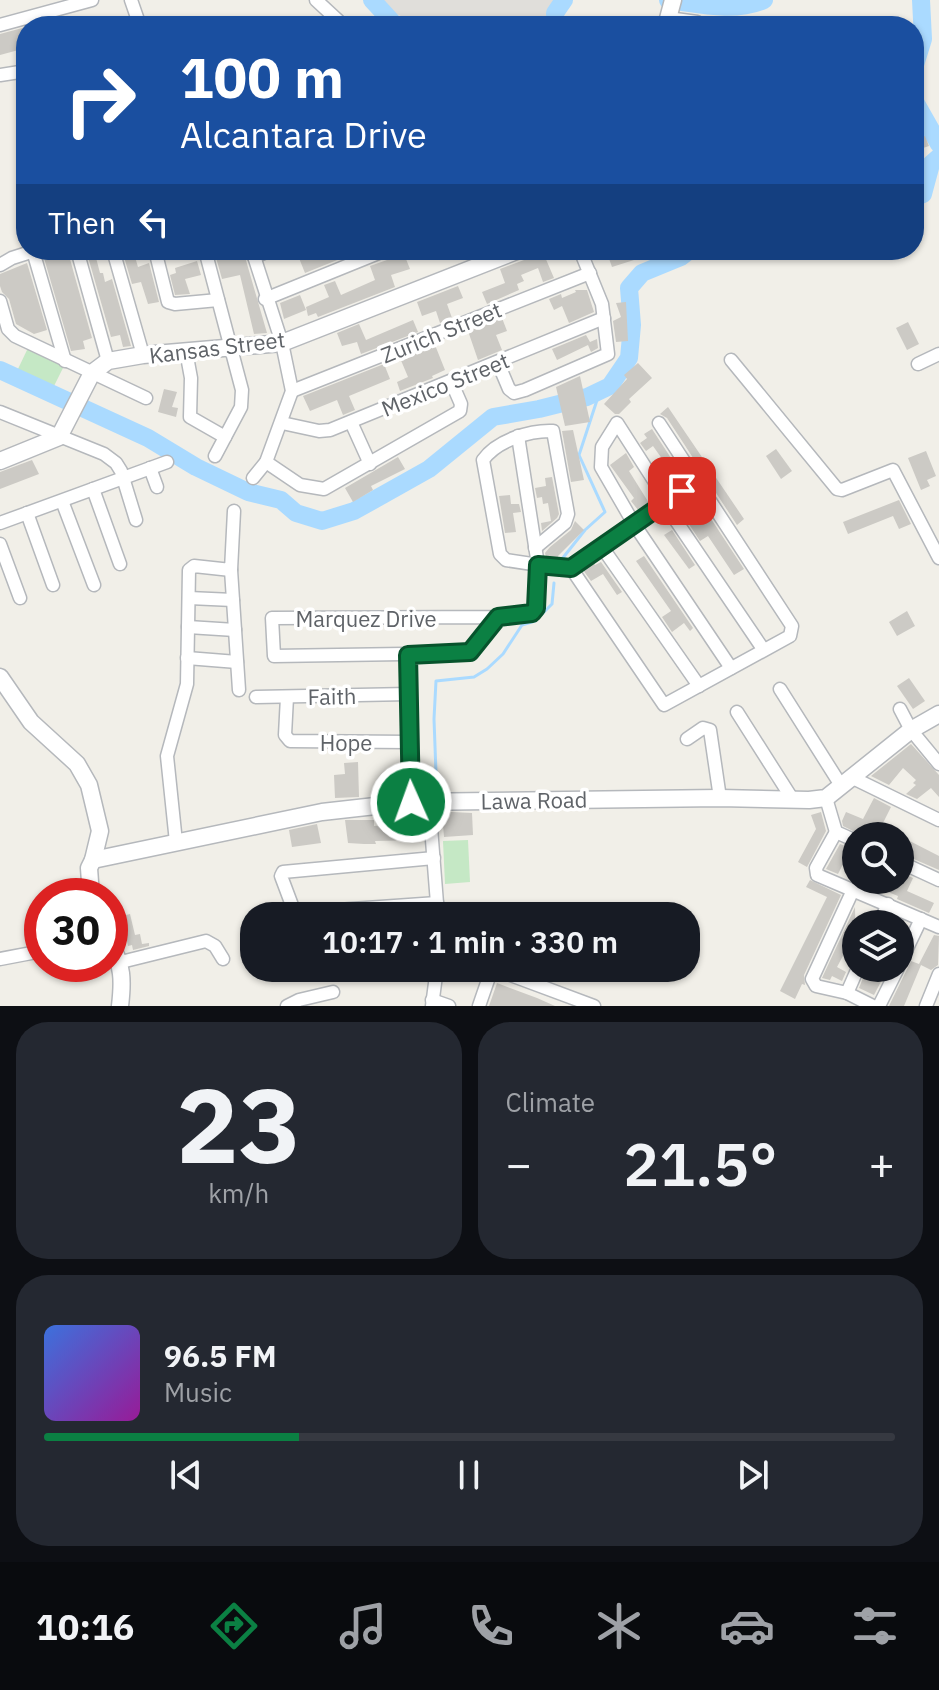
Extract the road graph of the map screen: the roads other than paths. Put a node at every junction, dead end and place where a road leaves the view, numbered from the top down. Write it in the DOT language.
graph roads {
  1 [pos="92,0"];
  2 [pos="316,0"];
  3 [pos="33,16"];
  4 [pos="333,16"];
  5 [pos="37,260"];
  6 [pos="80,260"];
  7 [pos="116,260"];
  8 [pos="158,260"];
  9 [pos="208,260"];
  10 [pos="255,260"];
  11 [pos="361,260"];
  12 [pos="494,260"];
  13 [pos="584,260"];
  14 [pos="590,273"];
  15 [pos="265,299"];
  16 [pos="218,300"];
  17 [pos="0,301"];
  18 [pos="604,318"];
  19 [pos="282,343"];
  20 [pos="231,347"];
  21 [pos="186,351"];
  22 [pos="939,354"];
  23 [pos="143,355"];
  24 [pos="731,360"];
  25 [pos="65,361"];
  26 [pos="108,361"];
  27 [pos="498,363"];
  28 [pos="918,364"];
  29 [pos="92,373"];
  30 [pos="451,381"];
  31 [pos="292,391"];
  32 [pos="146,398"];
  33 [pos="0,412"];
  34 [pos="351,422"];
  35 [pos="282,423"];
  36 [pos="659,423"];
  37 [pos="518,436"];
  38 [pos="59,437"];
  39 [pos="225,437"];
  40 [pos="215,456"];
  41 [pos="0,461"];
  42 [pos="167,462"];
  43 [pos="266,462"];
  44 [pos="370,464"];
  45 [pos="150,468"];
  46 [pos="253,478"];
  47 [pos="123,479"];
  48 [pos="697,480"];
  49 [pos="157,487"];
  50 [pos="93,489"];
  51 [pos="62,501"];
  52 [pos="665,502"];
  53 [pos="234,511"];
  54 [pos="27,513"];
  55 [pos="136,520"];
  56 [pos="0,523"];
  57 [pos="634,524"];
  58 [pos="0,544"];
  59 [pos="602,547"];
  60 [pos="535,548"];
  61 [pos="939,556"];
  62 [pos="120,564"];
  63 [pos="538,565"];
  64 [pos="571,568"];
  65 [pos="231,570"];
  66 [pos="53,585"];
  67 [pos="94,585"];
  68 [pos="20,598"];
  69 [pos="189,598"];
  70 [pos="233,600"];
  71 [pos="498,617"];
  72 [pos="188,627"];
  73 [pos="235,630"];
  74 [pos="763,649"];
  75 [pos="408,655"];
  76 [pos="187,658"];
  77 [pos="237,662"];
  78 [pos="731,668"];
  79 [pos="0,677"];
  80 [pos="699,686"];
  81 [pos="780,689"];
  82 [pos="239,690"];
  83 [pos="409,694"];
  84 [pos="256,697"];
  85 [pos="287,697"];
  86 [pos="900,709"];
  87 [pos="737,712"];
  88 [pos="939,714"];
  89 [pos="911,730"];
  90 [pos="687,739"];
  91 [pos="409,742"];
  92 [pos="939,764"];
  93 [pos="847,782"];
  94 [pos="720,798"];
  95 [pos="826,798"];
  96 [pos="793,800"];
  97 [pos="411,802"];
  98 [pos="429,802"];
  99 [pos="939,820"];
  100 [pos="836,832"];
  101 [pos="842,835"];
  102 [pos="176,842"];
  103 [pos="434,858"];
  104 [pos="93,860"];
  105 [pos="914,868"];
  106 [pos="90,878"];
  107 [pos="939,880"];
  108 [pos="842,885"];
  109 [pos="851,894"];
  110 [pos="863,894"];
  111 [pos="291,902"];
  112 [pos="437,902"];
  113 [pos="888,904"];
  114 [pos="885,910"];
  115 [pos="921,919"];
  116 [pos="939,927"];
  117 [pos="914,934"];
  118 [pos="24,954"];
  119 [pos="0,959"];
  120 [pos="223,959"];
  121 [pos="128,960"];
  122 [pos="939,974"];
  123 [pos="123,982"];
  124 [pos="435,982"];
  125 [pos="852,982"];
  126 [pos="891,982"];
  127 [pos="333,992"];
  128 [pos="847,993"];
  129 [pos="432,1003"];
  130 [pos="120,1006"];
  131 [pos="287,1006"];
  132 [pos="449,1006"];
  133 [pos="479,1006"];
  134 [pos="594,1006"];
  135 [pos="873,1006"];
  136 [pos="879,1006"];
  137 [pos="926,1006"];
  1 -- 3 [label="street"];
  2 -- 4 [label="street"];
  5 -- 25 [label="street"];
  6 -- 26 [label="street"];
  7 -- 23 [label="street"];
  8 -- 16 [label="street"];
  9 -- 16 [label="street"];
  10 -- 15 [label="street"];
  11 -- 15 [label="street"];
  12 -- 19 [label="street, Kansas Street"];
  13 -- 14 [label="street"];
  14 -- 18 [label="street"];
  14 -- 31 [label="street, Zurich Street"];
  15 -- 19 [label="street"];
  16 -- 20 [label="street"];
  17 -- 25 [label="street"];
  18 -- 27 [label="street, Mexico Street"];
  18 -- 27 [label="street"];
  19 -- 20 [label="street, Kansas Street"];
  19 -- 31 [label="street"];
  20 -- 21 [label="street, Kansas Street"];
  20 -- 39 [label="street"];
  21 -- 23 [label="street, Kansas Street"];
  21 -- 39 [label="street"];
  22 -- 28 [label="street"];
  23 -- 26 [label="street, Kansas Street"];
  24 -- 61 [label="street"];
  25 -- 29 [label="street"];
  26 -- 29 [label="street, Kansas Street"];
  27 -- 30 [label="street, Mexico Street"];
  29 -- 32 [label="street"];
  29 -- 38 [label="street, Kansas Street"];
  30 -- 34 [label="street, Mexico Street"];
  30 -- 44 [label="street"];
  31 -- 35 [label="street"];
  33 -- 38 [label="street"];
  34 -- 35 [label="street, Mexico Street"];
  34 -- 44 [label="street"];
  35 -- 43 [label="street"];
  36 -- 48 [label="street"];
  37 -- 60 [label="street"];
  37 -- 60 [label="street"];
  37 -- 63 [label="street"];
  38 -- 41 [label="street"];
  38 -- 47 [label="street"];
  39 -- 40 [label="street"];
  42 -- 45 [label="street"];
  43 -- 44 [label="street"];
  43 -- 46 [label="street"];
  45 -- 47 [label="street"];
  45 -- 49 [label="street"];
  47 -- 50 [label="street"];
  47 -- 55 [label="street"];
  48 -- 52 [label="street"];
  48 -- 74 [label="street"];
  50 -- 51 [label="street"];
  50 -- 62 [label="street"];
  51 -- 54 [label="street"];
  51 -- 67 [label="street"];
  52 -- 57 [label="street"];
  52 -- 57 [label="street"];
  52 -- 74 [label="street"];
  53 -- 65 [label="street"];
  54 -- 56 [label="street"];
  54 -- 66 [label="street"];
  57 -- 59 [label="street"];
  57 -- 78 [label="street"];
  58 -- 68 [label="street"];
  59 -- 64 [label="street"];
  59 -- 80 [label="street"];
  60 -- 63 [label="street"];
  63 -- 64 [label="street"];
  63 -- 71 [label="street"];
  64 -- 80 [label="street"];
  65 -- 69 [label="street"];
  65 -- 70 [label="street"];
  69 -- 70 [label="street"];
  69 -- 72 [label="street"];
  70 -- 73 [label="street"];
  71 -- 75 [label="street"];
  71 -- 75 [label="street, Marquez Drive"];
  72 -- 73 [label="street"];
  72 -- 76 [label="street"];
  73 -- 77 [label="street"];
  74 -- 78 [label="street"];
  75 -- 83 [label="street"];
  76 -- 77 [label="street"];
  76 -- 102 [label="street"];
  77 -- 82 [label="street"];
  78 -- 80 [label="street"];
  79 -- 104 [label="street"];
  81 -- 93 [label="street"];
  83 -- 85 [label="street, Faith"];
  83 -- 91 [label="street"];
  84 -- 85 [label="street, Faith"];
  85 -- 91 [label="street, Hope"];
  86 -- 89 [label="street"];
  87 -- 96 [label="street"];
  88 -- 89 [label="street"];
  89 -- 92 [label="street"];
  89 -- 93 [label="street"];
  90 -- 94 [label="street"];
  91 -- 97 [label="street"];
  93 -- 95 [label="street"];
  93 -- 99 [label="street"];
  94 -- 96 [label="street, Lawa Road"];
  94 -- 98 [label="street, Lawa Road"];
  95 -- 96 [label="street, Lawa Road"];
  95 -- 100 [label="street"];
  97 -- 98 [label="street, Lawa Road"];
  97 -- 102 [label="street, Lawa Road"];
  98 -- 103 [label="street"];
  100 -- 101 [label="street"];
  100 -- 108 [label="street"];
  102 -- 104 [label="street, Lawa Road"];
  103 -- 111 [label="street"];
  103 -- 112 [label="street"];
  104 -- 106 [label="street"];
  105 -- 107 [label="street"];
  109 -- 128 [label="street"];
  110 -- 113 [label="street"];
  113 -- 114 [label="street"];
  113 -- 115 [label="street"];
  115 -- 116 [label="street"];
  115 -- 117 [label="street"];
  118 -- 119 [label="street"];
  120 -- 121 [label="street"];
  122 -- 137 [label="street"];
  123 -- 130 [label="street"];
  124 -- 129 [label="street"];
  125 -- 128 [label="street"];
  126 -- 136 [label="street"];
  127 -- 131 [label="street"];
  128 -- 135 [label="street"];
  129 -- 132 [label="street"];
  133 -- 134 [label="street"];
}
